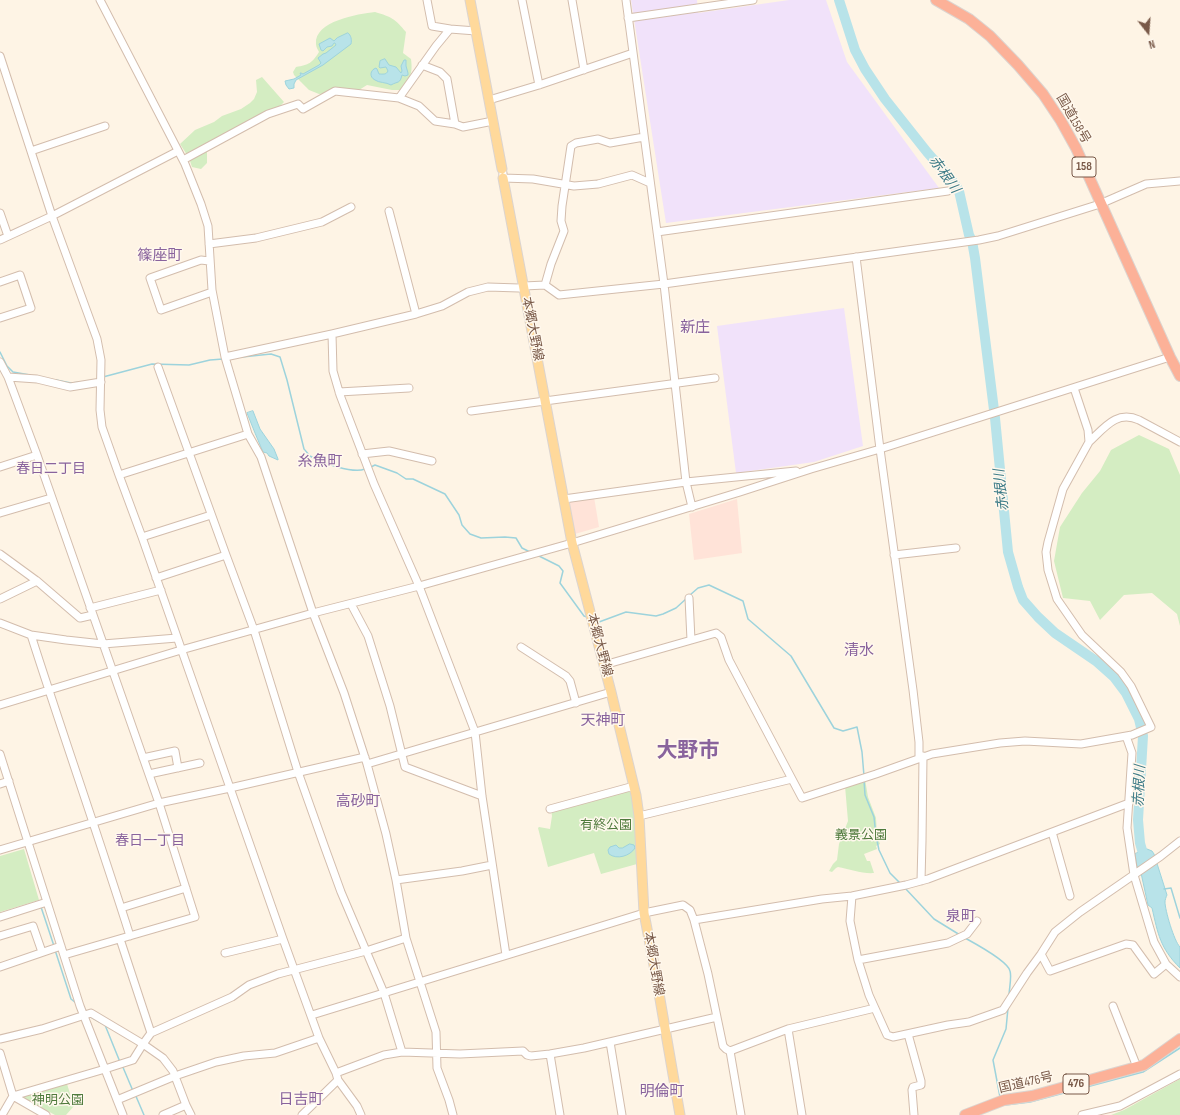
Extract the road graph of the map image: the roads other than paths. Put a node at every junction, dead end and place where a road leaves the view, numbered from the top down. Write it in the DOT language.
graph roads {
  1 [pos="100,0"];
  2 [pos="427,0"];
  3 [pos="470,0"];
  4 [pos="522,0"];
  5 [pos="572,0"];
  6 [pos="626,0"];
  7 [pos="753,0"];
  8 [pos="942,1"];
  9 [pos="702,4"];
  10 [pos="628,18"];
  11 [pos="450,29"];
  12 [pos="476,31"];
  13 [pos="633,53"];
  14 [pos="0,56"];
  15 [pos="422,65"];
  16 [pos="584,70"];
  17 [pos="539,85"];
  18 [pos="399,98"];
  19 [pos="489,100"];
  20 [pos="493,121"];
  21 [pos="455,124"];
  22 [pos="105,126"];
  23 [pos="644,137"];
  24 [pos="178,151"];
  25 [pos="31,152"];
  26 [pos="183,160"];
  27 [pos="503,173"];
  28 [pos="1180,182"];
  29 [pos="650,183"];
  30 [pos="565,184"];
  31 [pos="948,192"];
  32 [pos="1100,204"];
  33 [pos="351,207"];
  34 [pos="389,211"];
  35 [pos="0,213"];
  36 [pos="52,216"];
  37 [pos="657,232"];
  38 [pos="8,236"];
  39 [pos="0,240"];
  40 [pos="209,244"];
  41 [pos="856,257"];
  42 [pos="209,261"];
  43 [pos="0,282"];
  44 [pos="664,284"];
  45 [pos="545,285"];
  46 [pos="524,286"];
  47 [pos="212,292"];
  48 [pos="416,314"];
  49 [pos="0,318"];
  50 [pos="332,334"];
  51 [pos="224,357"];
  52 [pos="1170,358"];
  53 [pos="0,364"];
  54 [pos="158,367"];
  55 [pos="1180,376"];
  56 [pos="8,377"];
  57 [pos="716,378"];
  58 [pos="101,382"];
  59 [pos="675,384"];
  60 [pos="408,388"];
  61 [pos="1074,388"];
  62 [pos="339,392"];
  63 [pos="546,402"];
  64 [pos="471,412"];
  65 [pos="248,434"];
  66 [pos="1090,442"];
  67 [pos="1180,442"];
  68 [pos="880,449"];
  69 [pos="189,453"];
  70 [pos="362,454"];
  71 [pos="36,455"];
  72 [pos="432,461"];
  73 [pos="0,468"];
  74 [pos="811,469"];
  75 [pos="118,475"];
  76 [pos="686,482"];
  77 [pos="51,498"];
  78 [pos="564,499"];
  79 [pos="692,507"];
  80 [pos="0,514"];
  81 [pos="211,515"];
  82 [pos="142,537"];
  83 [pos="572,543"];
  84 [pos="956,548"];
  85 [pos="0,554"];
  86 [pos="226,555"];
  87 [pos="894,555"];
  88 [pos="156,578"];
  89 [pos="37,581"];
  90 [pos="419,586"];
  91 [pos="161,590"];
  92 [pos="689,598"];
  93 [pos="0,599"];
  94 [pos="351,604"];
  95 [pos="90,608"];
  96 [pos="313,613"];
  97 [pos="92,616"];
  98 [pos="0,623"];
  99 [pos="254,630"];
  100 [pos="31,634"];
  101 [pos="177,638"];
  102 [pos="691,640"];
  103 [pos="103,644"];
  104 [pos="521,647"];
  105 [pos="182,650"];
  106 [pos="604,666"];
  107 [pos="113,672"];
  108 [pos="48,691"];
  109 [pos="611,692"];
  110 [pos="576,703"];
  111 [pos="0,705"];
  112 [pos="475,732"];
  113 [pos="1129,736"];
  114 [pos="0,754"];
  115 [pos="401,754"];
  116 [pos="921,757"];
  117 [pos="143,758"];
  118 [pos="366,760"];
  119 [pos="200,763"];
  120 [pos="178,768"];
  121 [pos="298,772"];
  122 [pos="149,774"];
  123 [pos="792,779"];
  124 [pos="9,782"];
  125 [pos="0,784"];
  126 [pos="634,786"];
  127 [pos="230,788"];
  128 [pos="482,796"];
  129 [pos="159,803"];
  130 [pos="1129,803"];
  131 [pos="550,809"];
  132 [pos="639,816"];
  133 [pos="93,822"];
  134 [pos="1052,832"];
  135 [pos="1180,841"];
  136 [pos="28,842"];
  137 [pos="0,850"];
  138 [pos="492,865"];
  139 [pos="1136,874"];
  140 [pos="396,880"];
  141 [pos="921,881"];
  142 [pos="186,888"];
  143 [pos="852,896"];
  144 [pos="1070,896"];
  145 [pos="47,902"];
  146 [pos="121,908"];
  147 [pos="644,912"];
  148 [pos="0,917"];
  149 [pos="694,920"];
  150 [pos="977,921"];
  151 [pos="0,936"];
  152 [pos="130,936"];
  153 [pos="406,938"];
  154 [pos="120,939"];
  155 [pos="282,939"];
  156 [pos="61,946"];
  157 [pos="366,951"];
  158 [pos="42,952"];
  159 [pos="225,953"];
  160 [pos="1041,954"];
  161 [pos="506,955"];
  162 [pos="64,956"];
  163 [pos="858,960"];
  164 [pos="1166,964"];
  165 [pos="0,967"];
  166 [pos="294,971"];
  167 [pos="1180,977"];
  168 [pos="420,982"];
  169 [pos="384,993"];
  170 [pos="1113,1006"];
  171 [pos="875,1008"];
  172 [pos="84,1015"];
  173 [pos="312,1016"];
  174 [pos="718,1017"];
  175 [pos="665,1029"];
  176 [pos="788,1029"];
  177 [pos="151,1033"];
  178 [pos="908,1034"];
  179 [pos="319,1038"];
  180 [pos="0,1039"];
  181 [pos="1180,1039"];
  182 [pos="610,1042"];
  183 [pos="143,1044"];
  184 [pos="730,1050"];
  185 [pos="402,1052"];
  186 [pos="0,1053"];
  187 [pos="438,1054"];
  188 [pos="550,1054"];
  189 [pos="1137,1067"];
  190 [pos="105,1069"];
  191 [pos="1180,1074"];
  192 [pos="175,1076"];
  193 [pos="337,1077"];
  194 [pos="13,1096"];
  195 [pos="117,1100"];
  196 [pos="186,1106"];
  197 [pos="2,1115"];
  198 [pos="46,1115"];
  199 [pos="123,1115"];
  200 [pos="163,1115"];
  201 [pos="191,1115"];
  202 [pos="302,1115"];
  203 [pos="360,1115"];
  204 [pos="453,1115"];
  205 [pos="560,1115"];
  206 [pos="622,1115"];
  207 [pos="680,1115"];
  208 [pos="741,1115"];
  209 [pos="802,1115"];
  210 [pos="914,1115"];
  211 [pos="965,1115"];
  212 [pos="1082,1115"];
  1 -- 24 [label="street"];
  2 -- 11 [label="street"];
  3 -- 12 [label="main road, 本郷大野線"];
  4 -- 17 [label="street"];
  5 -- 16 [label="street"];
  6 -- 10 [label="street"];
  7 -- 9 [label="street"];
  8 -- 32 [label="highway, 国道158号 / 158"];
  9 -- 10 [label="street"];
  10 -- 13 [label="street"];
  11 -- 12 [label="street"];
  11 -- 15 [label="street"];
  12 -- 19 [label="main road, 本郷大野線"];
  13 -- 16 [label="street"];
  13 -- 23 [label="street"];
  14 -- 25 [label="street"];
  15 -- 18 [label="street"];
  15 -- 21 [label="street"];
  16 -- 17 [label="street"];
  17 -- 19 [label="street"];
  18 -- 21 [label="street"];
  18 -- 26 [label="street"];
  19 -- 20 [label="main road, 本郷大野線"];
  20 -- 21 [label="street"];
  20 -- 27 [label="main road, 本郷大野線"];
  22 -- 25 [label="street"];
  23 -- 29 [label="street"];
  23 -- 30 [label="street"];
  24 -- 26 [label="street"];
  24 -- 36 [label="street"];
  25 -- 36 [label="street"];
  26 -- 40 [label="street"];
  27 -- 30 [label="street"];
  27 -- 46 [label="main road, 本郷大野線"];
  28 -- 32 [label="street"];
  29 -- 30 [label="street"];
  29 -- 37 [label="street"];
  30 -- 45 [label="street"];
  31 -- 37 [label="street"];
  32 -- 41 [label="street"];
  32 -- 52 [label="highway, 国道158号 / 158"];
  33 -- 40 [label="street"];
  34 -- 48 [label="street"];
  35 -- 38 [label="street"];
  36 -- 38 [label="street"];
  36 -- 58 [label="street"];
  37 -- 44 [label="street"];
  38 -- 39 [label="street"];
  40 -- 42 [label="street"];
  41 -- 44 [label="street"];
  41 -- 68 [label="street"];
  42 -- 47 [label="street"];
  42 -- 47 [label="street"];
  43 -- 49 [label="street"];
  44 -- 45 [label="street"];
  44 -- 59 [label="street"];
  45 -- 46 [label="street"];
  46 -- 48 [label="street"];
  46 -- 63 [label="main road, 本郷大野線"];
  47 -- 51 [label="street"];
  48 -- 50 [label="street"];
  50 -- 51 [label="street"];
  50 -- 62 [label="street"];
  51 -- 65 [label="street"];
  52 -- 55 [label="highway, 国道158号 / 158"];
  52 -- 61 [label="street"];
  53 -- 56 [label="street"];
  54 -- 69 [label="street"];
  56 -- 58 [label="street"];
  56 -- 71 [label="street"];
  57 -- 59 [label="street"];
  58 -- 75 [label="street"];
  59 -- 63 [label="street"];
  59 -- 76 [label="street"];
  60 -- 62 [label="street"];
  61 -- 66 [label="street"];
  61 -- 68 [label="street"];
  62 -- 70 [label="street"];
  63 -- 64 [label="street"];
  63 -- 78 [label="main road, 本郷大野線"];
  65 -- 69 [label="street"];
  65 -- 96 [label="street"];
  66 -- 67 [label="street"];
  66 -- 113 [label="street"];
  68 -- 74 [label="street"];
  68 -- 87 [label="street"];
  69 -- 75 [label="street"];
  69 -- 81 [label="street"];
  70 -- 72 [label="street"];
  70 -- 90 [label="street"];
  71 -- 73 [label="street"];
  71 -- 77 [label="street"];
  74 -- 76 [label="street"];
  74 -- 79 [label="street"];
  75 -- 82 [label="street"];
  76 -- 78 [label="street"];
  76 -- 79 [label="street"];
  77 -- 80 [label="street"];
  77 -- 95 [label="street"];
  78 -- 83 [label="main road, 本郷大野線"];
  79 -- 83 [label="street"];
  81 -- 82 [label="street"];
  81 -- 86 [label="street"];
  82 -- 88 [label="street"];
  83 -- 90 [label="street"];
  83 -- 106 [label="main road, 本郷大野線"];
  84 -- 87 [label="street"];
  85 -- 89 [label="street"];
  86 -- 88 [label="street"];
  86 -- 99 [label="street"];
  87 -- 116 [label="street"];
  88 -- 91 [label="street"];
  89 -- 93 [label="street"];
  89 -- 97 [label="street"];
  90 -- 94 [label="street"];
  90 -- 112 [label="street"];
  91 -- 95 [label="street"];
  91 -- 101 [label="street"];
  92 -- 102 [label="street"];
  94 -- 96 [label="street"];
  94 -- 115 [label="street"];
  95 -- 97 [label="street"];
  96 -- 99 [label="street"];
  96 -- 118 [label="street"];
  97 -- 103 [label="street"];
  98 -- 100 [label="street"];
  99 -- 105 [label="street"];
  99 -- 121 [label="street"];
  100 -- 103 [label="street"];
  100 -- 108 [label="street"];
  101 -- 103 [label="street"];
  101 -- 105 [label="street"];
  102 -- 106 [label="street"];
  102 -- 123 [label="street"];
  103 -- 107 [label="street"];
  104 -- 110 [label="street"];
  105 -- 107 [label="street"];
  105 -- 127 [label="street"];
  106 -- 109 [label="main road, 本郷大野線"];
  107 -- 108 [label="street"];
  107 -- 117 [label="street"];
  108 -- 111 [label="street"];
  108 -- 133 [label="street"];
  109 -- 110 [label="street"];
  109 -- 126 [label="main road, 本郷大野線"];
  110 -- 112 [label="street"];
  112 -- 115 [label="street"];
  112 -- 128 [label="street"];
  113 -- 116 [label="street"];
  113 -- 130 [label="street"];
  114 -- 124 [label="street"];
  115 -- 118 [label="street"];
  115 -- 128 [label="street"];
  116 -- 123 [label="street"];
  116 -- 141 [label="street"];
  117 -- 120 [label="street"];
  117 -- 122 [label="street"];
  118 -- 121 [label="street"];
  118 -- 140 [label="street"];
  119 -- 120 [label="street"];
  120 -- 122 [label="street"];
  121 -- 127 [label="street"];
  121 -- 157 [label="street"];
  122 -- 129 [label="street"];
  123 -- 132 [label="street"];
  124 -- 125 [label="street"];
  124 -- 136 [label="street"];
  126 -- 131 [label="street"];
  126 -- 132 [label="main road, 本郷大野線"];
  127 -- 129 [label="street"];
  127 -- 155 [label="street"];
  128 -- 138 [label="street"];
  129 -- 133 [label="street"];
  129 -- 142 [label="street"];
  130 -- 134 [label="street"];
  130 -- 139 [label="street"];
  132 -- 147 [label="main road, 本郷大野線"];
  133 -- 136 [label="street"];
  133 -- 146 [label="street"];
  134 -- 141 [label="street"];
  134 -- 144 [label="street"];
  135 -- 139 [label="street"];
  136 -- 137 [label="street"];
  136 -- 145 [label="street"];
  138 -- 140 [label="street"];
  138 -- 161 [label="street"];
  139 -- 160 [label="street"];
  139 -- 164 [label="street"];
  140 -- 153 [label="street"];
  141 -- 143 [label="street"];
  142 -- 146 [label="street"];
  142 -- 152 [label="street"];
  143 -- 149 [label="street"];
  143 -- 163 [label="street"];
  145 -- 148 [label="street"];
  145 -- 156 [label="street"];
  146 -- 152 [label="street"];
  147 -- 149 [label="street"];
  147 -- 161 [label="street"];
  147 -- 175 [label="main road, 本郷大野線"];
  149 -- 174 [label="street"];
  150 -- 163 [label="street"];
  151 -- 158 [label="street"];
  152 -- 154 [label="street"];
  153 -- 157 [label="street"];
  153 -- 168 [label="street"];
  154 -- 162 [label="street"];
  154 -- 177 [label="street"];
  155 -- 159 [label="street"];
  155 -- 166 [label="street"];
  156 -- 158 [label="street"];
  156 -- 162 [label="street"];
  157 -- 166 [label="street"];
  157 -- 169 [label="street"];
  158 -- 165 [label="street"];
  160 -- 164 [label="street"];
  160 -- 178 [label="street"];
  161 -- 168 [label="street"];
  162 -- 172 [label="street"];
  163 -- 171 [label="street"];
  164 -- 167 [label="street"];
  166 -- 173 [label="street"];
  166 -- 177 [label="street"];
  168 -- 169 [label="street"];
  168 -- 187 [label="street"];
  169 -- 173 [label="street"];
  169 -- 185 [label="street"];
  170 -- 189 [label="street"];
  171 -- 176 [label="street"];
  171 -- 178 [label="street"];
  172 -- 180 [label="street"];
  172 -- 183 [label="street"];
  172 -- 190 [label="street"];
  173 -- 179 [label="street"];
  174 -- 175 [label="street"];
  174 -- 184 [label="street"];
  175 -- 182 [label="street"];
  175 -- 207 [label="main road, 本郷大野線"];
  176 -- 184 [label="street"];
  176 -- 209 [label="street"];
  177 -- 183 [label="street"];
  178 -- 210 [label="street"];
  179 -- 192 [label="street"];
  179 -- 193 [label="street"];
  181 -- 189 [label="highway, 国道476号 / 476"];
  182 -- 188 [label="street"];
  182 -- 206 [label="street"];
  183 -- 190 [label="street"];
  183 -- 192 [label="street"];
  184 -- 208 [label="street"];
  185 -- 187 [label="street"];
  185 -- 193 [label="street"];
  186 -- 194 [label="street"];
  187 -- 188 [label="street"];
  187 -- 204 [label="street"];
  188 -- 205 [label="street"];
  189 -- 211 [label="highway, 国道476号 / 476"];
  190 -- 194 [label="street"];
  190 -- 195 [label="street"];
  191 -- 212 [label="street"];
  192 -- 195 [label="street"];
  192 -- 196 [label="street"];
  193 -- 202 [label="street"];
  193 -- 203 [label="street"];
  194 -- 197 [label="street"];
  194 -- 198 [label="street"];
  195 -- 199 [label="street"];
  196 -- 200 [label="street"];
  196 -- 201 [label="street"];
}
